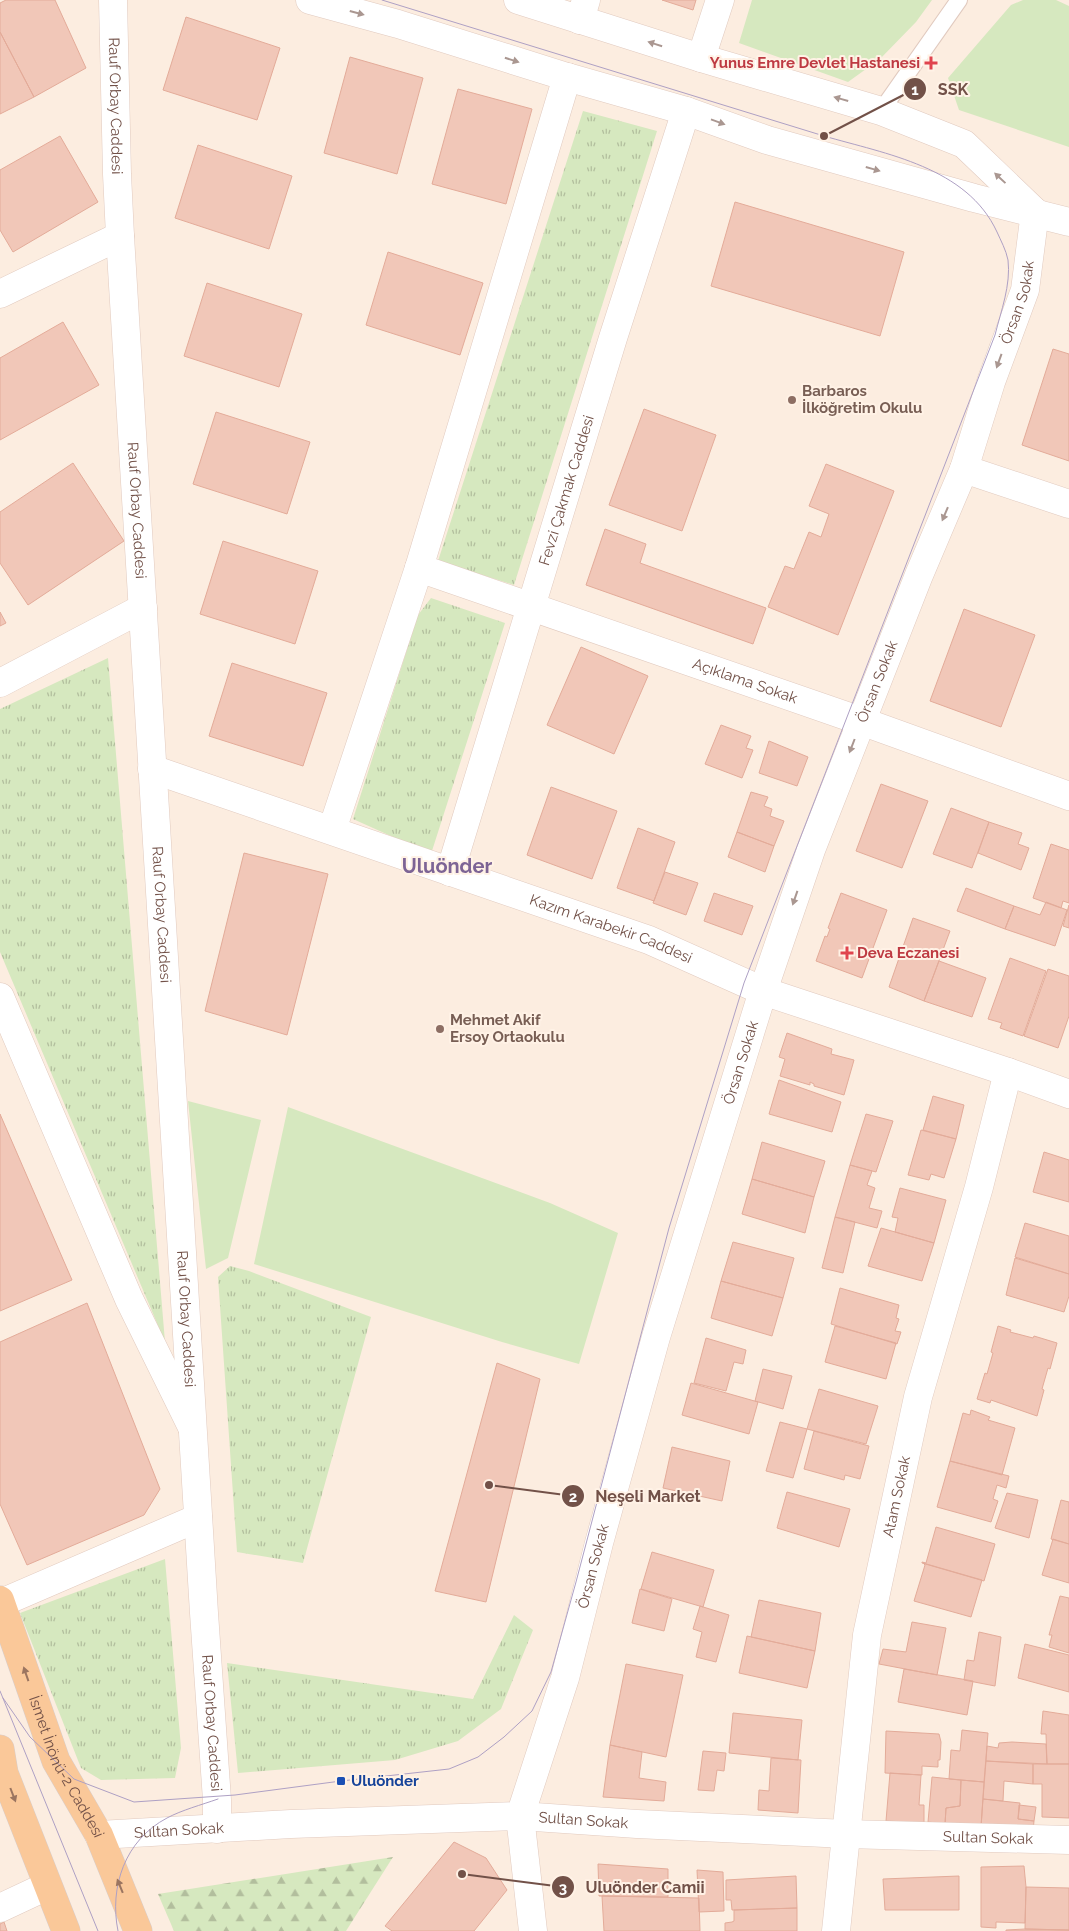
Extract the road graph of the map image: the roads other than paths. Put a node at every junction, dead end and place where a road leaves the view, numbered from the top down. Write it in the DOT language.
graph roads {
  1 [pos="113,0"];
  2 [pos="310,0"];
  3 [pos="518,0"];
  4 [pos="720,0"];
  5 [pos="959,0"];
  6 [pos="583,10"];
  7 [pos="701,58"];
  8 [pos="567,77"];
  9 [pos="686,111"];
  10 [pos="881,112"];
  11 [pos="1035,212"];
  12 [pos="1069,222"];
  13 [pos="120,236"];
  14 [pos="0,294"];
  15 [pos="964,469"];
  16 [pos="1069,504"];
  17 [pos="419,568"];
  18 [pos="143,608"];
  19 [pos="531,608"];
  20 [pos="0,683"];
  21 [pos="861,721"];
  22 [pos="152,769"];
  23 [pos="1069,796"];
  24 [pos="332,830"];
  25 [pos="450,872"];
  26 [pos="763,991"];
  27 [pos="0,997"];
  28 [pos="1008,1072"];
  29 [pos="1069,1094"];
  30 [pos="192,1427"];
  31 [pos="198,1518"];
  32 [pos="1,1601"];
  33 [pos="0,1749"];
  34 [pos="520,1816"];
  35 [pos="217,1829"];
  36 [pos="846,1834"];
  37 [pos="99,1835"];
  38 [pos="1069,1840"];
  39 [pos="47,1886"];
  40 [pos="0,1908"];
  41 [pos="66,1931"];
  42 [pos="138,1931"];
  43 [pos="533,1931"];
  44 [pos="836,1931"];
  1 -- 13 [label="street, Rauf Orbay Caddesi"];
  2 -- 8 [label="street, one-way"];
  3 -- 6 [label="street"];
  4 -- 7 [label="street"];
  5 -- 10 [label="lane"];
  7 -- 6 [label="street, one-way"];
  10 -- 7 [label="street, one-way"];
  8 -- 9 [label="street"];
  8 -- 17 [label="street"];
  9 -- 11 [label="street, one-way"];
  9 -- 19 [label="street, Fevzi Çakmak Caddesi"];
  11 -- 10 [label="street, one-way"];
  11 -- 12 [label="street"];
  11 -- 15 [label="street, Örsan Sokak, one-way"];
  13 -- 14 [label="street"];
  13 -- 18 [label="street, Rauf Orbay Caddesi"];
  15 -- 16 [label="street"];
  15 -- 21 [label="street, Örsan Sokak, one-way"];
  17 -- 19 [label="street, Açıklama Sokak"];
  17 -- 24 [label="street"];
  18 -- 20 [label="street"];
  18 -- 22 [label="street, Rauf Orbay Caddesi"];
  19 -- 21 [label="street, Açıklama Sokak"];
  19 -- 25 [label="street, Fevzi Çakmak Caddesi"];
  21 -- 23 [label="street, Açıklama Sokak"];
  21 -- 26 [label="street, Örsan Sokak, one-way"];
  22 -- 24 [label="street, Kazım Karabekir Caddesi"];
  22 -- 30 [label="street, Rauf Orbay Caddesi"];
  24 -- 25 [label="street, Kazım Karabekir Caddesi"];
  25 -- 26 [label="street, Kazım Karabekir Caddesi"];
  26 -- 28 [label="street, Kazım Karabekir Caddesi"];
  26 -- 34 [label="street, Örsan Sokak"];
  27 -- 30 [label="street"];
  28 -- 29 [label="street, Kazım Karabekir Caddesi"];
  28 -- 36 [label="street, Atam Sokak"];
  30 -- 31 [label="street, Rauf Orbay Caddesi"];
  31 -- 32 [label="street"];
  31 -- 35 [label="street, Rauf Orbay Caddesi"];
  37 -- 32 [label="main road, İsmet İnönü-2 Caddesi, one-way"];
  33 -- 39 [label="main road, one-way"];
  34 -- 35 [label="street, Sultan Sokak"];
  34 -- 36 [label="street, Sultan Sokak"];
  34 -- 43 [label="street, Örsan Sokak"];
  35 -- 37 [label="street, Sultan Sokak"];
  36 -- 38 [label="street, Sultan Sokak"];
  36 -- 44 [label="street, Atam Sokak"];
  42 -- 37 [label="main road, İsmet İnönü-2 Caddesi, one-way"];
  39 -- 40 [label="street"];
  39 -- 41 [label="main road"];
}
